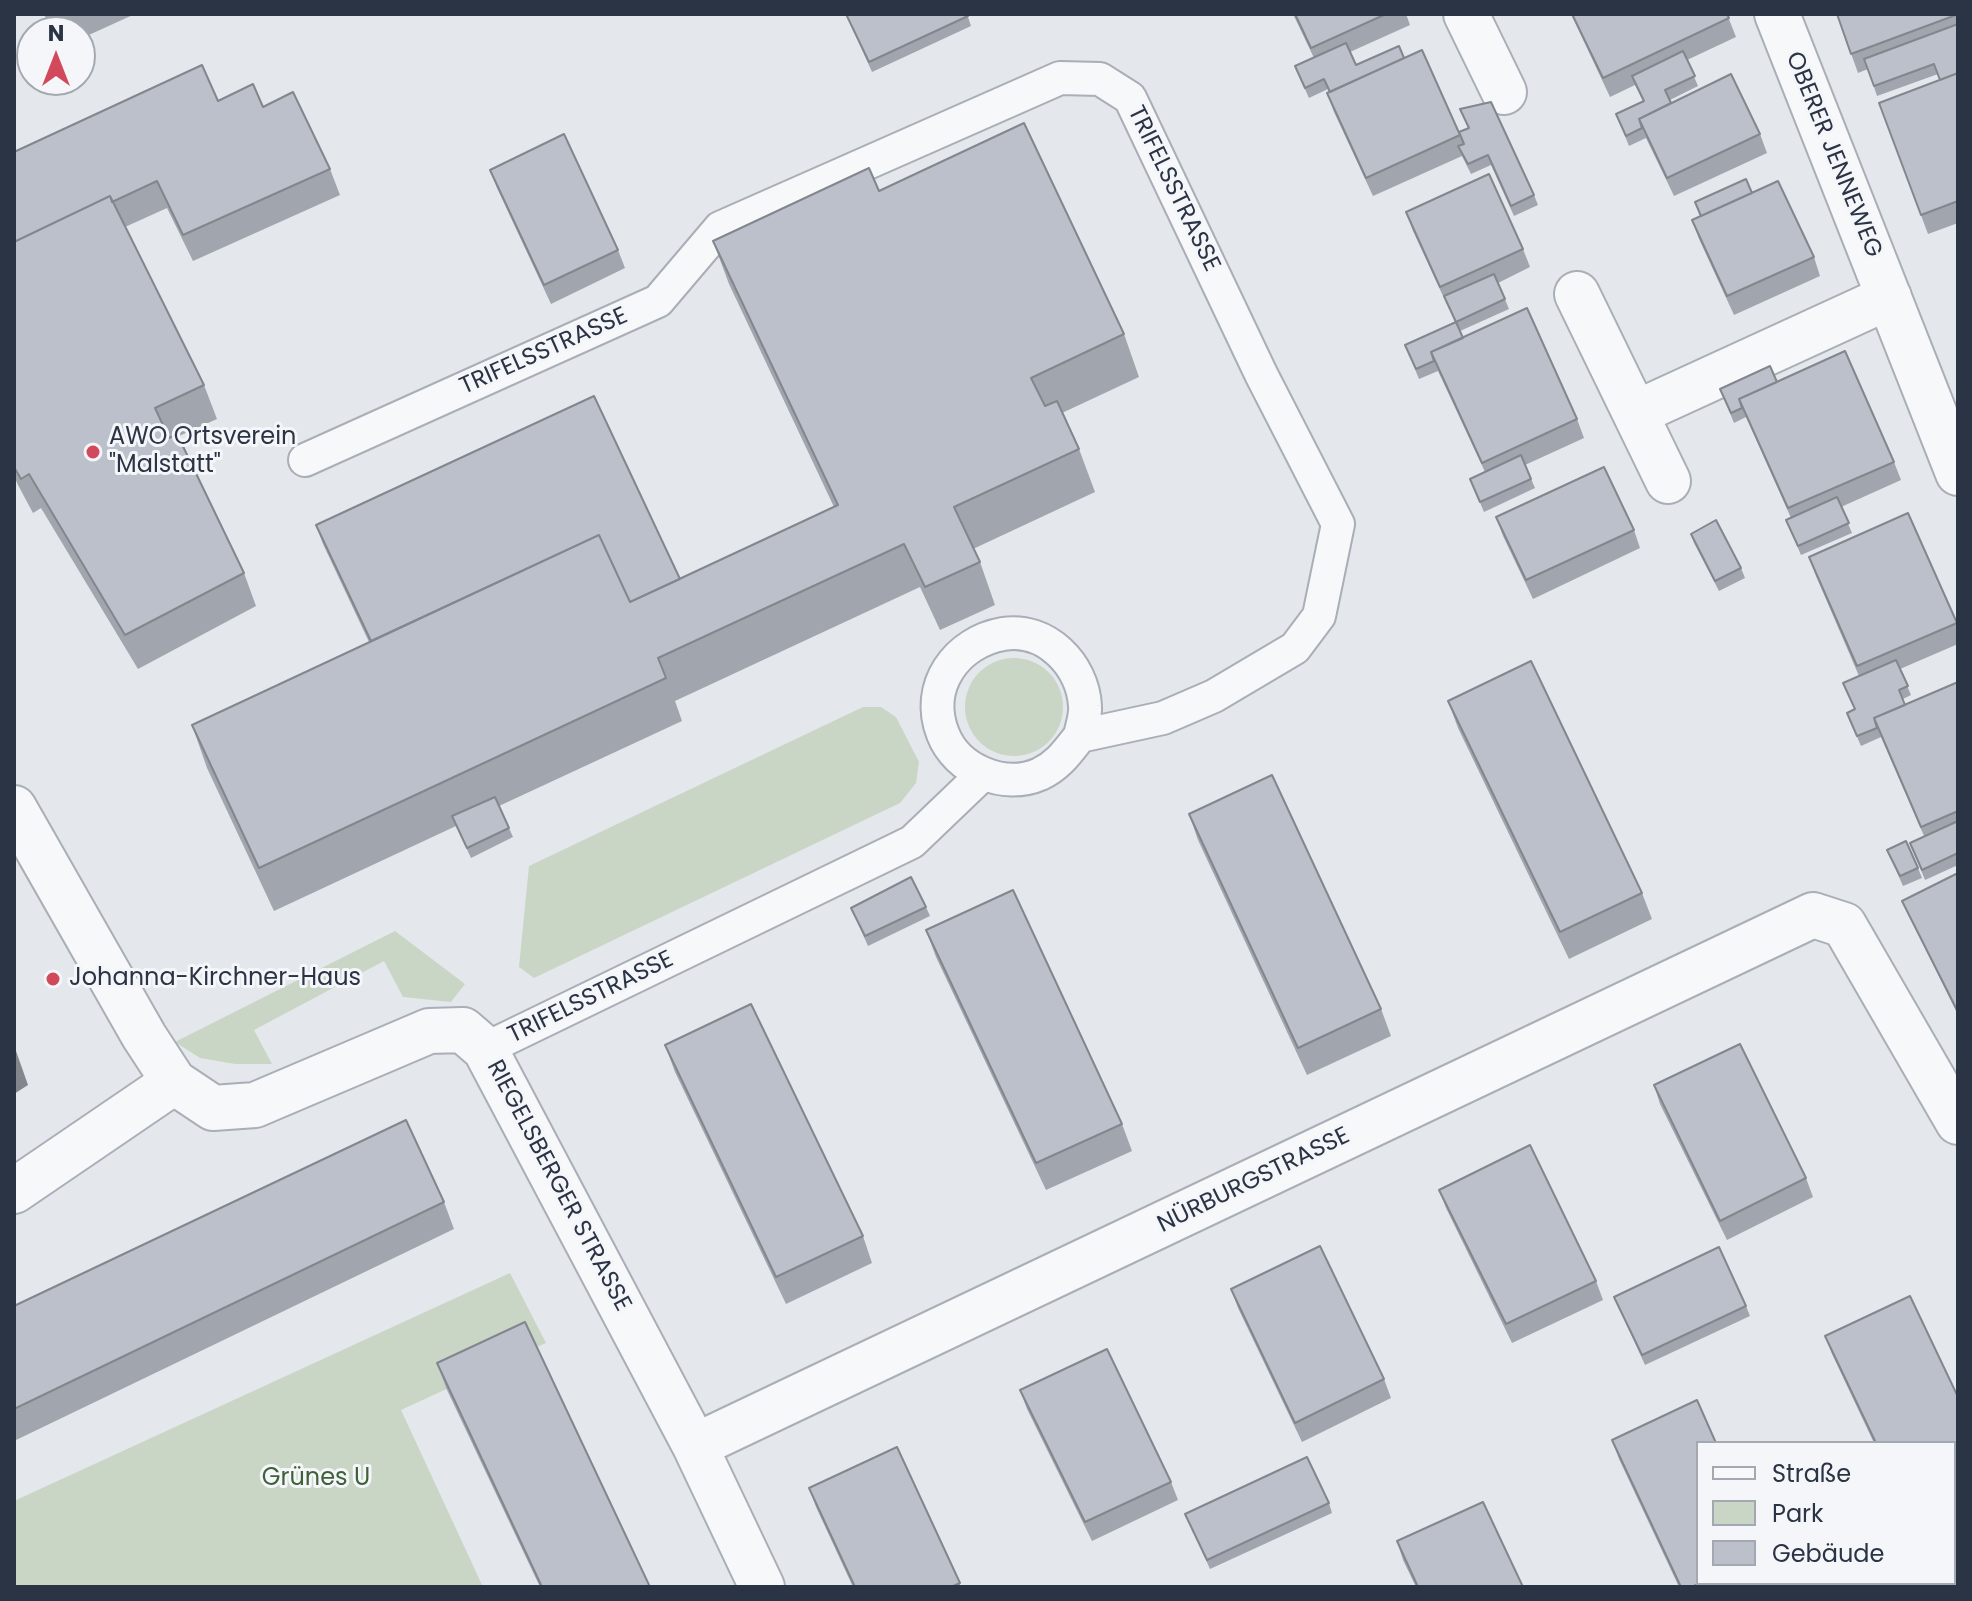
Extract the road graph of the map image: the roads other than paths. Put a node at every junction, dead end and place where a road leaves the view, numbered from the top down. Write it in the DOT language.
graph roads {
  1 [pos="1777,14"];
  2 [pos="1474,16"];
  3 [pos="1504,92"];
  4 [pos="1577,294"];
  5 [pos="1889,297"];
  6 [pos="1636,413"];
  7 [pos="305,460"];
  8 [pos="1958,473"];
  9 [pos="1668,481"];
  10 [pos="1080,736"];
  11 [pos="983,774"];
  12 [pos="14,808"];
  13 [pos="485,1049"];
  14 [pos="174,1082"];
  15 [pos="1958,1122"];
  16 [pos="14,1191"];
  17 [pos="695,1446"];
  18 [pos="762,1587"];
  1 -- 5 [label="street, OBERER JENNEWEG"];
  2 -- 3 [label="street"];
  4 -- 6 [label="street"];
  5 -- 6 [label="street"];
  5 -- 8 [label="street, OBERER JENNEWEG"];
  6 -- 9 [label="street"];
  7 -- 10 [label="lane, TRIFELSSTRASSE"];
  10 -- 11 [label="lane"];
  10 -- 11 [label="lane"];
  11 -- 13 [label="lane, TRIFELSSTRASSE"];
  12 -- 14 [label="street"];
  13 -- 14 [label="street, RIEGELSBERGER STRASSE"];
  13 -- 17 [label="street, RIEGELSBERGER STRASSE"];
  14 -- 16 [label="street"];
  15 -- 17 [label="street, NÜRBURGSTRASSE"];
  17 -- 18 [label="street, RIEGELSBERGER STRASSE"];
}
